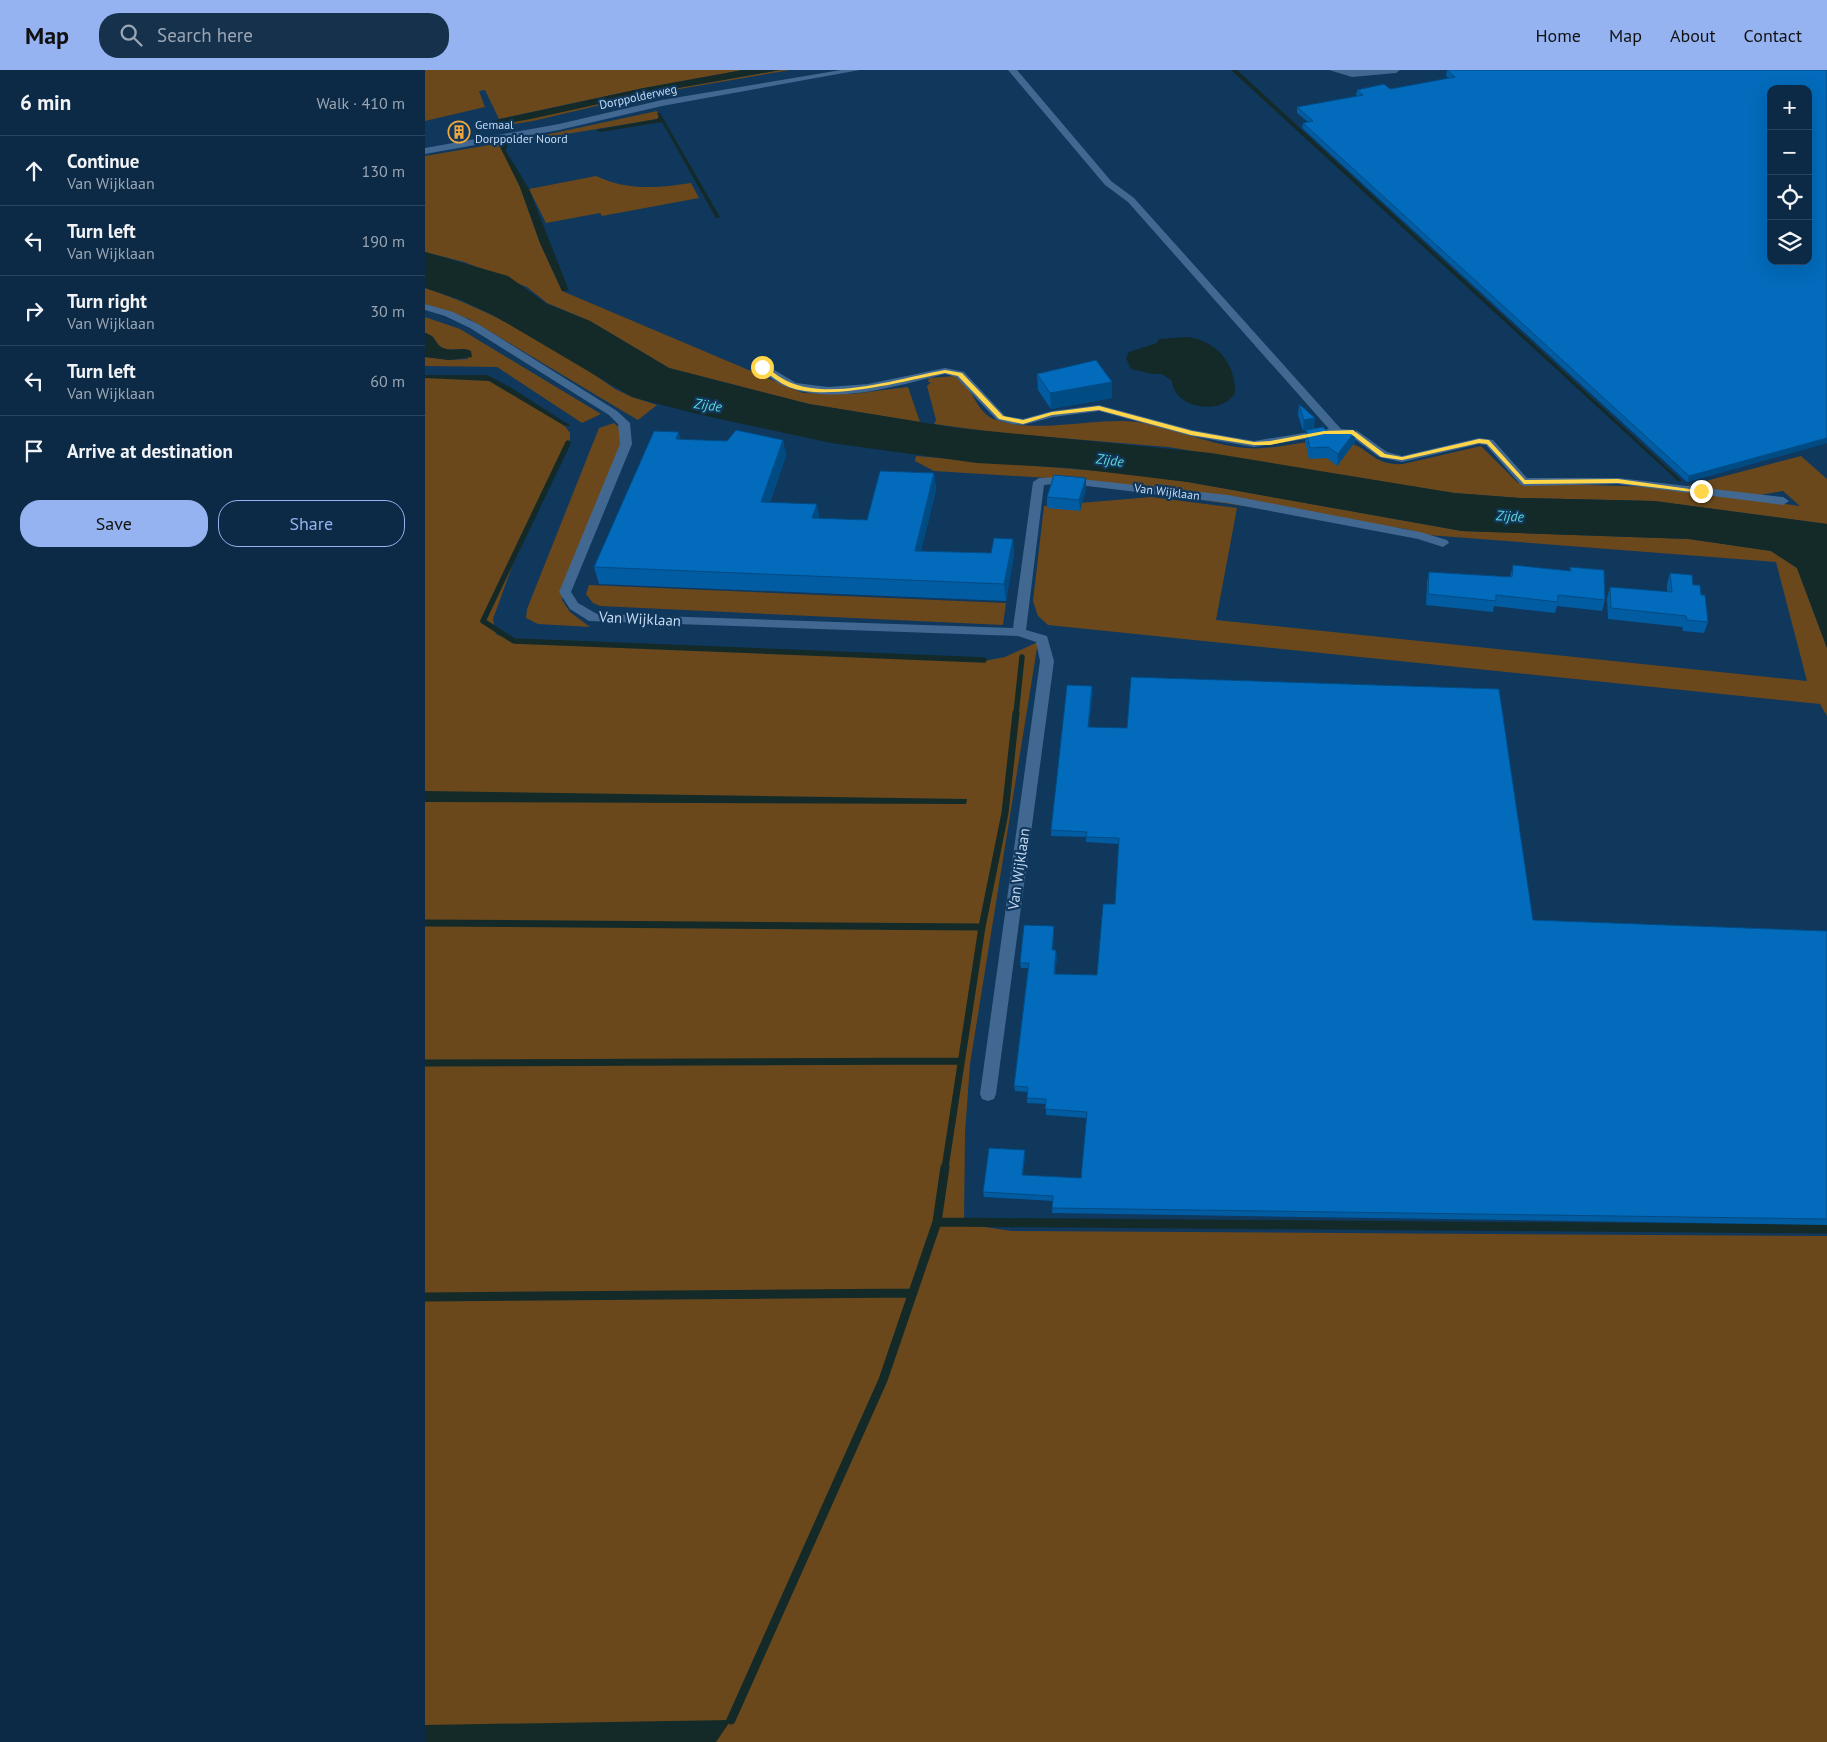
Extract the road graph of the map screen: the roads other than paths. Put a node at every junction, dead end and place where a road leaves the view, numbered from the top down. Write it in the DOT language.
graph roads {
  1 [pos="856,70"];
  2 [pos="1012,70"];
  3 [pos="1333,70"];
  4 [pos="1396,70"];
  5 [pos="425,151"];
  6 [pos="425,307"];
  7 [pos="762,367"];
  8 [pos="1337,432"];
  9 [pos="1783,501"];
  10 [pos="1443,543"];
  11 [pos="1019,632"];
  12 [pos="988,1094"];
  1 -- 5 [label="street, Dorppolderweg"];
  2 -- 8 [label="street"];
  3 -- 4 [label="street"];
  6 -- 11 [label="street, Van Wijklaan"];
  7 -- 8 [label="street"];
  8 -- 9 [label="street"];
  10 -- 11 [label="street, Van Wijklaan"];
  11 -- 12 [label="street, Van Wijklaan"];
}
